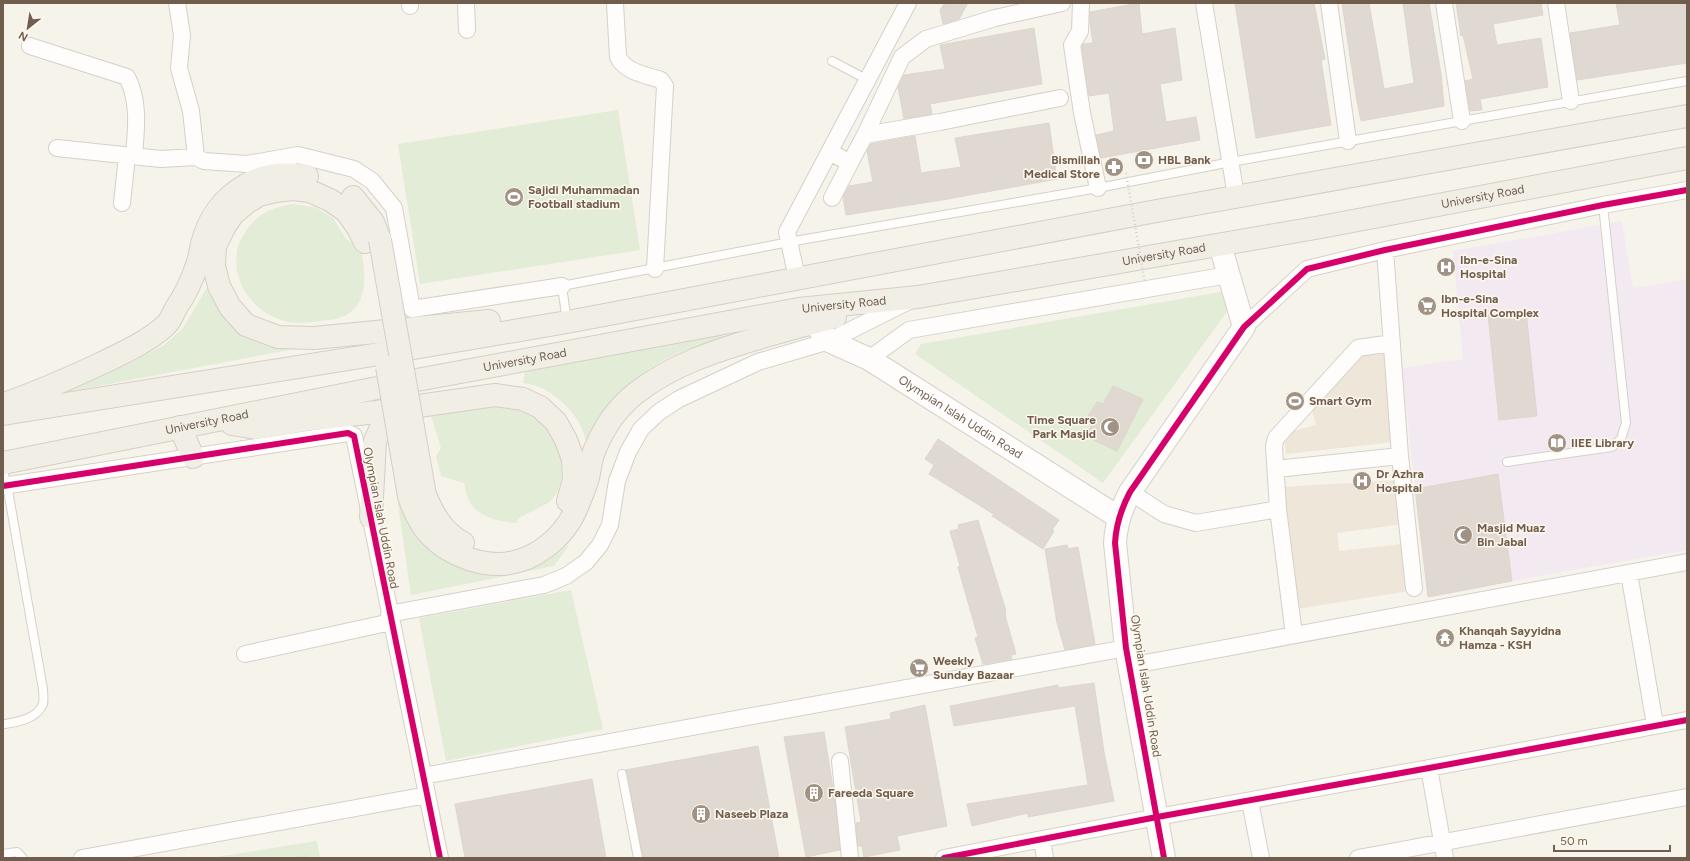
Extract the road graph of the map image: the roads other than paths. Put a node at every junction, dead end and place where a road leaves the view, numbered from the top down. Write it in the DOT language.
graph roads {
  1 [pos="177,3"];
  2 [pos="466,3"];
  3 [pos="615,3"];
  4 [pos="908,3"];
  5 [pos="1004,3"];
  6 [pos="1062,3"];
  7 [pos="1080,3"];
  8 [pos="1204,3"];
  9 [pos="1329,3"];
  10 [pos="1444,3"];
  11 [pos="1556,3"];
  12 [pos="995,18"];
  13 [pos="467,30"];
  14 [pos="30,46"];
  15 [pos="832,61"];
  16 [pos="868,80"];
  17 [pos="1687,81"];
  18 [pos="1060,98"];
  19 [pos="1570,101"];
  20 [pos="1687,116"];
  21 [pos="1462,121"];
  22 [pos="865,136"];
  23 [pos="1348,141"];
  24 [pos="57,148"];
  25 [pos="830,152"];
  26 [pos="131,156"];
  27 [pos="196,157"];
  28 [pos="1687,158"];
  29 [pos="1231,162"];
  30 [pos="850,163"];
  31 [pos="1098,188"];
  32 [pos="1687,190"];
  33 [pos="1236,196"];
  34 [pos="832,198"];
  35 [pos="122,203"];
  36 [pos="1603,205"];
  37 [pos="372,241"];
  38 [pos="789,242"];
  39 [pos="1220,244"];
  40 [pos="1384,250"];
  41 [pos="654,268"];
  42 [pos="1228,275"];
  43 [pos="796,278"];
  44 [pos="562,286"];
  45 [pos="918,297"];
  46 [pos="806,316"];
  47 [pos="567,322"];
  48 [pos="1244,326"];
  49 [pos="828,341"];
  50 [pos="1392,343"];
  51 [pos="869,359"];
  52 [pos="3,404"];
  53 [pos="396,409"];
  54 [pos="3,414"];
  55 [pos="212,421"];
  56 [pos="180,427"];
  57 [pos="1400,456"];
  58 [pos="193,457"];
  59 [pos="1507,462"];
  60 [pos="3,463"];
  61 [pos="1276,470"];
  62 [pos="4,480"];
  63 [pos="1130,492"];
  64 [pos="417,496"];
  65 [pos="1278,509"];
  66 [pos="370,517"];
  67 [pos="1118,517"];
  68 [pos="1687,562"];
  69 [pos="1629,573"];
  70 [pos="1414,588"];
  71 [pos="390,618"];
  72 [pos="1294,635"];
  73 [pos="245,654"];
  74 [pos="1128,657"];
  75 [pos="1687,720"];
  76 [pos="5,724"];
  77 [pos="1655,725"];
  78 [pos="840,761"];
  79 [pos="1429,768"];
  80 [pos="622,774"];
  81 [pos="423,776"];
  82 [pos="427,795"];
  83 [pos="1687,797"];
  84 [pos="1250,801"];
  85 [pos="1157,817"];
  86 [pos="1042,840"];
  87 [pos="1443,850"];
  88 [pos="145,853"];
  89 [pos="3,854"];
  90 [pos="23,858"];
  91 [pos="82,858"];
  92 [pos="440,858"];
  93 [pos="638,858"];
  94 [pos="850,858"];
  95 [pos="944,858"];
  96 [pos="1045,858"];
  97 [pos="1164,858"];
  98 [pos="1261,858"];
  99 [pos="1358,858"];
  1 -- 27 [label="street"];
  2 -- 13 [label="street"];
  3 -- 41 [label="street"];
  4 -- 16 [label="street"];
  5 -- 12 [label="street"];
  6 -- 12 [label="street"];
  7 -- 31 [label="street"];
  8 -- 29 [label="street"];
  9 -- 23 [label="street"];
  10 -- 21 [label="street"];
  11 -- 19 [label="street"];
  12 -- 22 [label="street"];
  14 -- 26 [label="street"];
  15 -- 16 [label="lane"];
  16 -- 25 [label="street"];
  17 -- 19 [label="lane"];
  18 -- 22 [label="street"];
  19 -- 21 [label="lane"];
  20 -- 33 [label="main road"];
  21 -- 23 [label="lane"];
  22 -- 30 [label="street"];
  23 -- 29 [label="lane"];
  24 -- 26 [label="street"];
  25 -- 30 [label="street"];
  25 -- 38 [label="street"];
  26 -- 27 [label="street"];
  26 -- 35 [label="street"];
  27 -- 44 [label="street"];
  28 -- 39 [label="main road, University Road"];
  29 -- 31 [label="lane"];
  29 -- 33 [label="street"];
  30 -- 34 [label="street"];
  31 -- 38 [label="lane"];
  32 -- 36 [label="street"];
  33 -- 43 [label="main road"];
  36 -- 40 [label="street"];
  36 -- 59 [label="lane"];
  37 -- 47 [label="main road"];
  37 -- 52 [label="main road"];
  37 -- 64 [label="main road, bridge"];
  38 -- 41 [label="lane"];
  38 -- 43 [label="street"];
  39 -- 42 [label="street"];
  39 -- 45 [label="main road, University Road"];
  40 -- 48 [label="street"];
  40 -- 50 [label="street"];
  41 -- 44 [label="lane"];
  42 -- 48 [label="street"];
  42 -- 51 [label="street"];
  43 -- 47 [label="main road"];
  44 -- 47 [label="lane"];
  45 -- 46 [label="main road, University Road"];
  45 -- 49 [label="street"];
  46 -- 49 [label="street, Olympian Islah Uddin Road"];
  46 -- 55 [label="main road, University Road"];
  46 -- 64 [label="main road"];
  47 -- 54 [label="main road"];
  48 -- 63 [label="street"];
  49 -- 51 [label="street, Olympian Islah Uddin Road"];
  49 -- 71 [label="street"];
  50 -- 57 [label="street"];
  50 -- 61 [label="street"];
  51 -- 67 [label="street, Olympian Islah Uddin Road"];
  53 -- 55 [label="main road"];
  53 -- 64 [label="main road"];
  53 -- 66 [label="main road"];
  55 -- 56 [label="main road, University Road"];
  56 -- 58 [label="main road"];
  56 -- 60 [label="main road, University Road"];
  57 -- 61 [label="street"];
  57 -- 70 [label="street"];
  58 -- 62 [label="street, Olympian Islah Uddin Road"];
  58 -- 66 [label="street, Olympian Islah Uddin Road"];
  61 -- 65 [label="street"];
  62 -- 76 [label="lane"];
  63 -- 65 [label="street"];
  63 -- 67 [label="street"];
  65 -- 72 [label="street"];
  66 -- 71 [label="street, Olympian Islah Uddin Road"];
  67 -- 74 [label="street, Olympian Islah Uddin Road"];
  68 -- 69 [label="street"];
  69 -- 72 [label="street"];
  69 -- 77 [label="street"];
  71 -- 73 [label="street"];
  71 -- 81 [label="street, Olympian Islah Uddin Road"];
  72 -- 74 [label="street"];
  74 -- 81 [label="street"];
  74 -- 85 [label="street, Olympian Islah Uddin Road"];
  75 -- 77 [label="street"];
  77 -- 79 [label="street"];
  78 -- 94 [label="street"];
  79 -- 84 [label="street"];
  79 -- 87 [label="street"];
  80 -- 93 [label="lane"];
  81 -- 82 [label="street, Olympian Islah Uddin Road"];
  82 -- 88 [label="street"];
  82 -- 92 [label="street, Olympian Islah Uddin Road"];
  83 -- 87 [label="street"];
  84 -- 85 [label="street"];
  84 -- 98 [label="street"];
  85 -- 86 [label="street"];
  85 -- 97 [label="street, Olympian Islah Uddin Road"];
  86 -- 95 [label="street"];
  86 -- 96 [label="street"];
  87 -- 99 [label="street"];
  88 -- 91 [label="street"];
  89 -- 90 [label="lane"];
}
